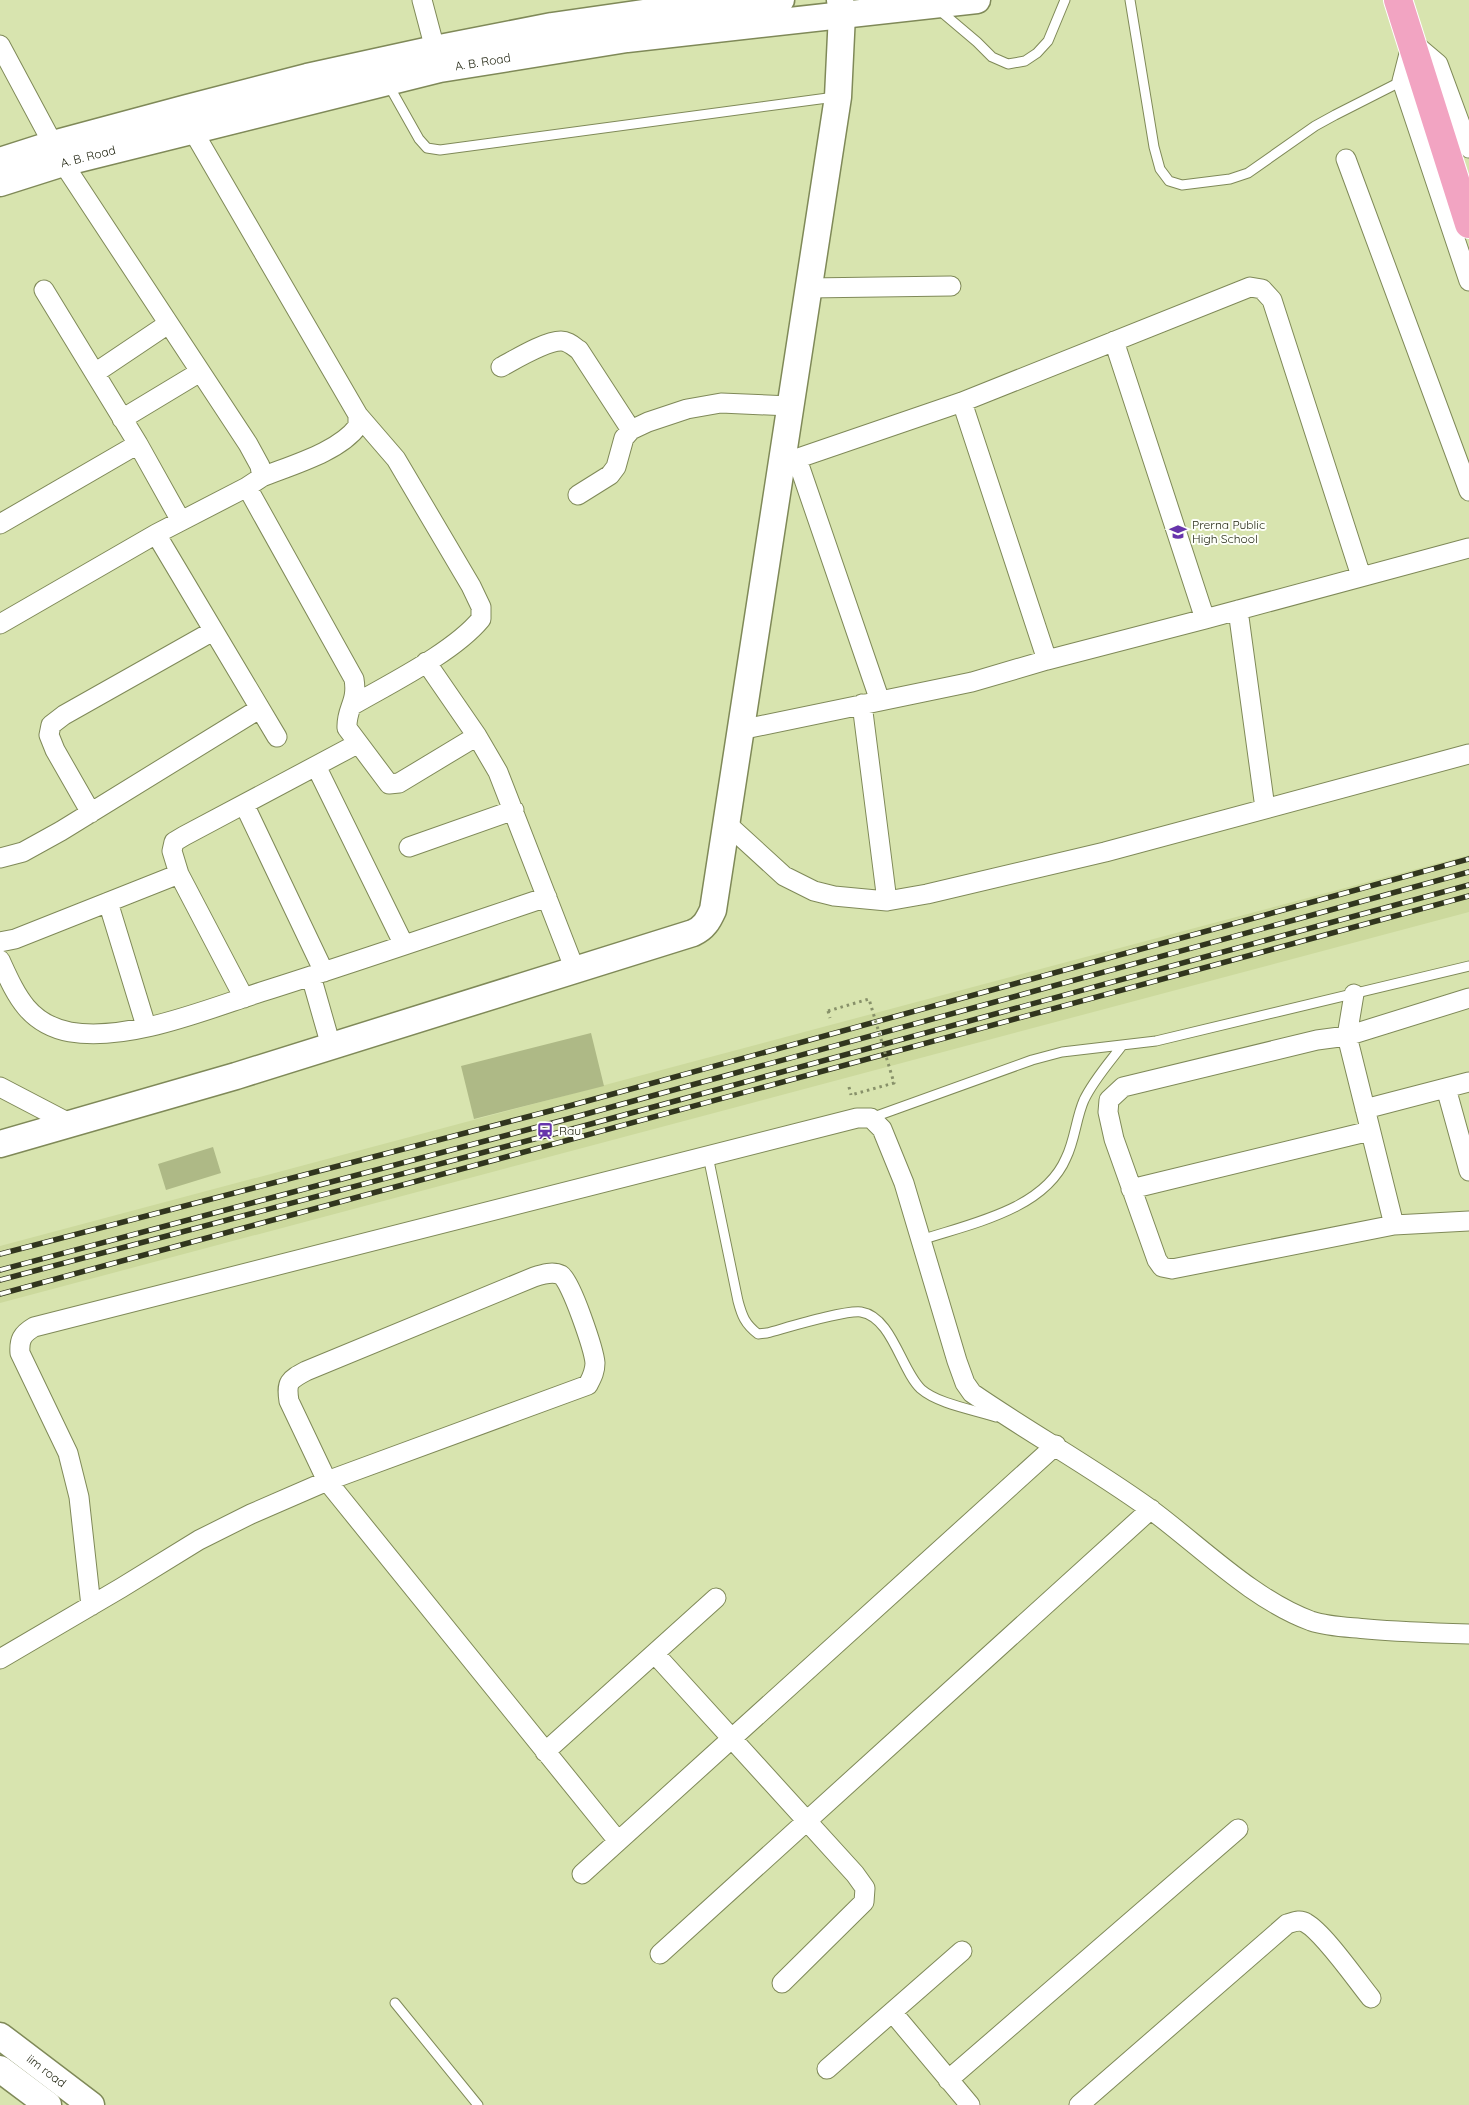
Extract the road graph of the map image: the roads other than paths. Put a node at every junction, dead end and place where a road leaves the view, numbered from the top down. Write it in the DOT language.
graph roads {
  1 [pos="422,0"];
  2 [pos="780,0"];
  3 [pos="977,0"];
  4 [pos="1065,0"];
  5 [pos="1130,0"];
  6 [pos="1398,0"];
  7 [pos="933,6"];
  8 [pos="841,7"];
  9 [pos="1412,42"];
  10 [pos="0,45"];
  11 [pos="435,50"];
  12 [pos="1402,81"];
  13 [pos="386,82"];
  14 [pos="838,96"];
  15 [pos="193,132"];
  16 [pos="1469,148"];
  17 [pos="58,154"];
  18 [pos="1346,159"];
  19 [pos="0,161"];
  20 [pos="0,183"];
  21 [pos="1469,224"];
  22 [pos="1469,282"];
  23 [pos="950,286"];
  24 [pos="808,288"];
  25 [pos="44,290"];
  26 [pos="168,324"];
  27 [pos="1114,341"];
  28 [pos="501,366"];
  29 [pos="200,372"];
  30 [pos="94,373"];
  31 [pos="962,402"];
  32 [pos="790,406"];
  33 [pos="358,415"];
  34 [pos="122,418"];
  35 [pos="632,430"];
  36 [pos="138,444"];
  37 [pos="789,461"];
  38 [pos="255,482"];
  39 [pos="1469,491"];
  40 [pos="578,495"];
  41 [pos="181,521"];
  42 [pos="0,524"];
  43 [pos="156,534"];
  44 [pos="1469,548"];
  45 [pos="1361,576"];
  46 [pos="1238,610"];
  47 [pos="1205,620"];
  48 [pos="0,624"];
  49 [pos="213,631"];
  50 [pos="1046,660"];
  51 [pos="426,662"];
  52 [pos="871,702"];
  53 [pos="353,706"];
  54 [pos="259,708"];
  55 [pos="740,730"];
  56 [pos="477,736"];
  57 [pos="277,737"];
  58 [pos="357,744"];
  59 [pos="1469,754"];
  60 [pos="316,766"];
  61 [pos="244,804"];
  62 [pos="1265,808"];
  63 [pos="514,810"];
  64 [pos="91,813"];
  65 [pos="726,823"];
  66 [pos="409,846"];
  67 [pos="2,855"];
  68 [pos="180,874"];
  69 [pos="547,897"];
  70 [pos="887,901"];
  71 [pos="108,902"];
  72 [pos="0,942"];
  73 [pos="404,945"];
  74 [pos="0,960"];
  75 [pos="1469,966"];
  76 [pos="575,970"];
  77 [pos="317,974"];
  78 [pos="1354,994"];
  79 [pos="244,998"];
  80 [pos="1469,998"];
  81 [pos="146,1026"];
  82 [pos="1347,1036"];
  83 [pos="331,1046"];
  84 [pos="1121,1047"];
  85 [pos="1469,1082"];
  86 [pos="0,1087"];
  87 [pos="1446,1088"];
  88 [pos="1365,1109"];
  89 [pos="871,1118"];
  90 [pos="69,1123"];
  91 [pos="1370,1131"];
  92 [pos="0,1144"];
  93 [pos="708,1156"];
  94 [pos="1469,1171"];
  95 [pos="1131,1189"];
  96 [pos="1469,1221"];
  97 [pos="1394,1225"];
  98 [pos="920,1240"];
  99 [pos="1024,1426"];
  100 [pos="1056,1445"];
  101 [pos="327,1481"];
  102 [pos="1151,1509"];
  103 [pos="716,1598"];
  104 [pos="91,1606"];
  105 [pos="1469,1634"];
  106 [pos="655,1654"];
  107 [pos="0,1659"];
  108 [pos="732,1738"];
  109 [pos="545,1752"];
  110 [pos="806,1822"];
  111 [pos="1238,1828"];
  112 [pos="618,1841"];
  113 [pos="582,1874"];
  114 [pos="962,1952"];
  115 [pos="660,1954"];
  116 [pos="782,1983"];
  117 [pos="1371,1998"];
  118 [pos="395,2003"];
  119 [pos="892,2013"];
  120 [pos="0,2036"];
  121 [pos="32,2061"];
  122 [pos="827,2069"];
  123 [pos="8,2075"];
  124 [pos="948,2080"];
  125 [pos="48,2105"];
  126 [pos="90,2105"];
  127 [pos="478,2105"];
  128 [pos="970,2105"];
  129 [pos="1079,2105"];
  1 -- 11 [label="street"];
  2 -- 11 [label="main road, A. B. Road"];
  3 -- 7 [label="main road, A. B. Road"];
  4 -- 7 [label="lane"];
  5 -- 12 [label="lane"];
  6 -- 9 [label="main road"];
  7 -- 8 [label="main road, A. B. Road"];
  8 -- 13 [label="main road, A. B. Road"];
  8 -- 14 [label="main road"];
  9 -- 12 [label="street"];
  9 -- 16 [label="street"];
  9 -- 21 [label="main road"];
  10 -- 17 [label="street"];
  11 -- 17 [label="main road, A. B. Road"];
  12 -- 22 [label="street"];
  13 -- 14 [label="lane"];
  13 -- 15 [label="main road, A. B. Road"];
  14 -- 24 [label="main road"];
  15 -- 17 [label="main road, A. B. Road"];
  15 -- 33 [label="street"];
  17 -- 19 [label="main road, A. B. Road"];
  17 -- 20 [label="main road, A. B. Road"];
  17 -- 26 [label="street"];
  18 -- 39 [label="street"];
  23 -- 24 [label="street"];
  24 -- 32 [label="main road"];
  25 -- 30 [label="street"];
  26 -- 29 [label="street"];
  26 -- 30 [label="street"];
  27 -- 31 [label="street"];
  27 -- 45 [label="street"];
  27 -- 47 [label="street"];
  28 -- 35 [label="street"];
  29 -- 34 [label="street"];
  29 -- 38 [label="street"];
  30 -- 34 [label="street"];
  31 -- 37 [label="street"];
  31 -- 50 [label="street"];
  32 -- 35 [label="street"];
  32 -- 37 [label="main road"];
  33 -- 38 [label="street"];
  33 -- 51 [label="street"];
  34 -- 36 [label="street"];
  35 -- 40 [label="street"];
  36 -- 41 [label="street"];
  36 -- 42 [label="street"];
  37 -- 52 [label="street"];
  37 -- 55 [label="main road"];
  38 -- 41 [label="street"];
  38 -- 53 [label="street"];
  41 -- 43 [label="street"];
  43 -- 48 [label="street"];
  43 -- 49 [label="street"];
  44 -- 45 [label="street"];
  45 -- 46 [label="street"];
  46 -- 47 [label="street"];
  46 -- 62 [label="street"];
  47 -- 50 [label="street"];
  49 -- 54 [label="street"];
  49 -- 64 [label="street"];
  50 -- 52 [label="street"];
  51 -- 53 [label="street"];
  51 -- 56 [label="street"];
  52 -- 55 [label="street"];
  52 -- 70 [label="street"];
  53 -- 58 [label="street"];
  54 -- 57 [label="street"];
  54 -- 64 [label="street"];
  55 -- 65 [label="main road"];
  56 -- 58 [label="street"];
  56 -- 63 [label="street"];
  58 -- 60 [label="street"];
  59 -- 62 [label="street"];
  60 -- 61 [label="street"];
  60 -- 73 [label="street"];
  61 -- 68 [label="street"];
  61 -- 77 [label="street"];
  62 -- 70 [label="street"];
  63 -- 66 [label="street"];
  63 -- 69 [label="street"];
  64 -- 67 [label="street"];
  65 -- 70 [label="street"];
  65 -- 76 [label="main road"];
  68 -- 71 [label="street"];
  68 -- 79 [label="street"];
  69 -- 73 [label="street"];
  69 -- 76 [label="street"];
  71 -- 72 [label="street"];
  71 -- 81 [label="street"];
  73 -- 77 [label="street"];
  74 -- 81 [label="street"];
  75 -- 78 [label="lane"];
  76 -- 83 [label="main road"];
  77 -- 79 [label="street"];
  77 -- 83 [label="street"];
  78 -- 82 [label="street"];
  78 -- 84 [label="lane"];
  79 -- 81 [label="street"];
  80 -- 82 [label="street"];
  82 -- 88 [label="street"];
  82 -- 95 [label="street"];
  83 -- 90 [label="main road"];
  84 -- 89 [label="lane"];
  84 -- 98 [label="lane"];
  85 -- 87 [label="street"];
  86 -- 90 [label="street"];
  87 -- 88 [label="street"];
  87 -- 94 [label="street"];
  88 -- 91 [label="street"];
  89 -- 93 [label="street"];
  89 -- 98 [label="street"];
  90 -- 92 [label="main road"];
  91 -- 95 [label="street"];
  91 -- 97 [label="street"];
  93 -- 99 [label="lane"];
  93 -- 104 [label="street"];
  95 -- 97 [label="street"];
  96 -- 97 [label="street"];
  98 -- 99 [label="street"];
  99 -- 100 [label="street"];
  100 -- 102 [label="street"];
  100 -- 108 [label="street"];
  101 -- 101 [label="street"];
  101 -- 104 [label="street"];
  101 -- 109 [label="street"];
  102 -- 105 [label="street"];
  102 -- 110 [label="street"];
  103 -- 106 [label="street"];
  104 -- 107 [label="street"];
  106 -- 108 [label="street"];
  106 -- 109 [label="street"];
  108 -- 110 [label="street"];
  108 -- 112 [label="street"];
  109 -- 112 [label="street"];
  110 -- 115 [label="street"];
  110 -- 116 [label="street"];
  111 -- 124 [label="street"];
  112 -- 113 [label="street"];
  114 -- 119 [label="street"];
  117 -- 129 [label="street"];
  118 -- 127 [label="lane"];
  119 -- 122 [label="street"];
  119 -- 124 [label="street"];
  120 -- 121 [label="main road, iim road"];
  121 -- 123 [label="main road"];
  121 -- 126 [label="main road, iim road"];
  123 -- 125 [label="main road, iim road"];
  124 -- 128 [label="street"];
}
